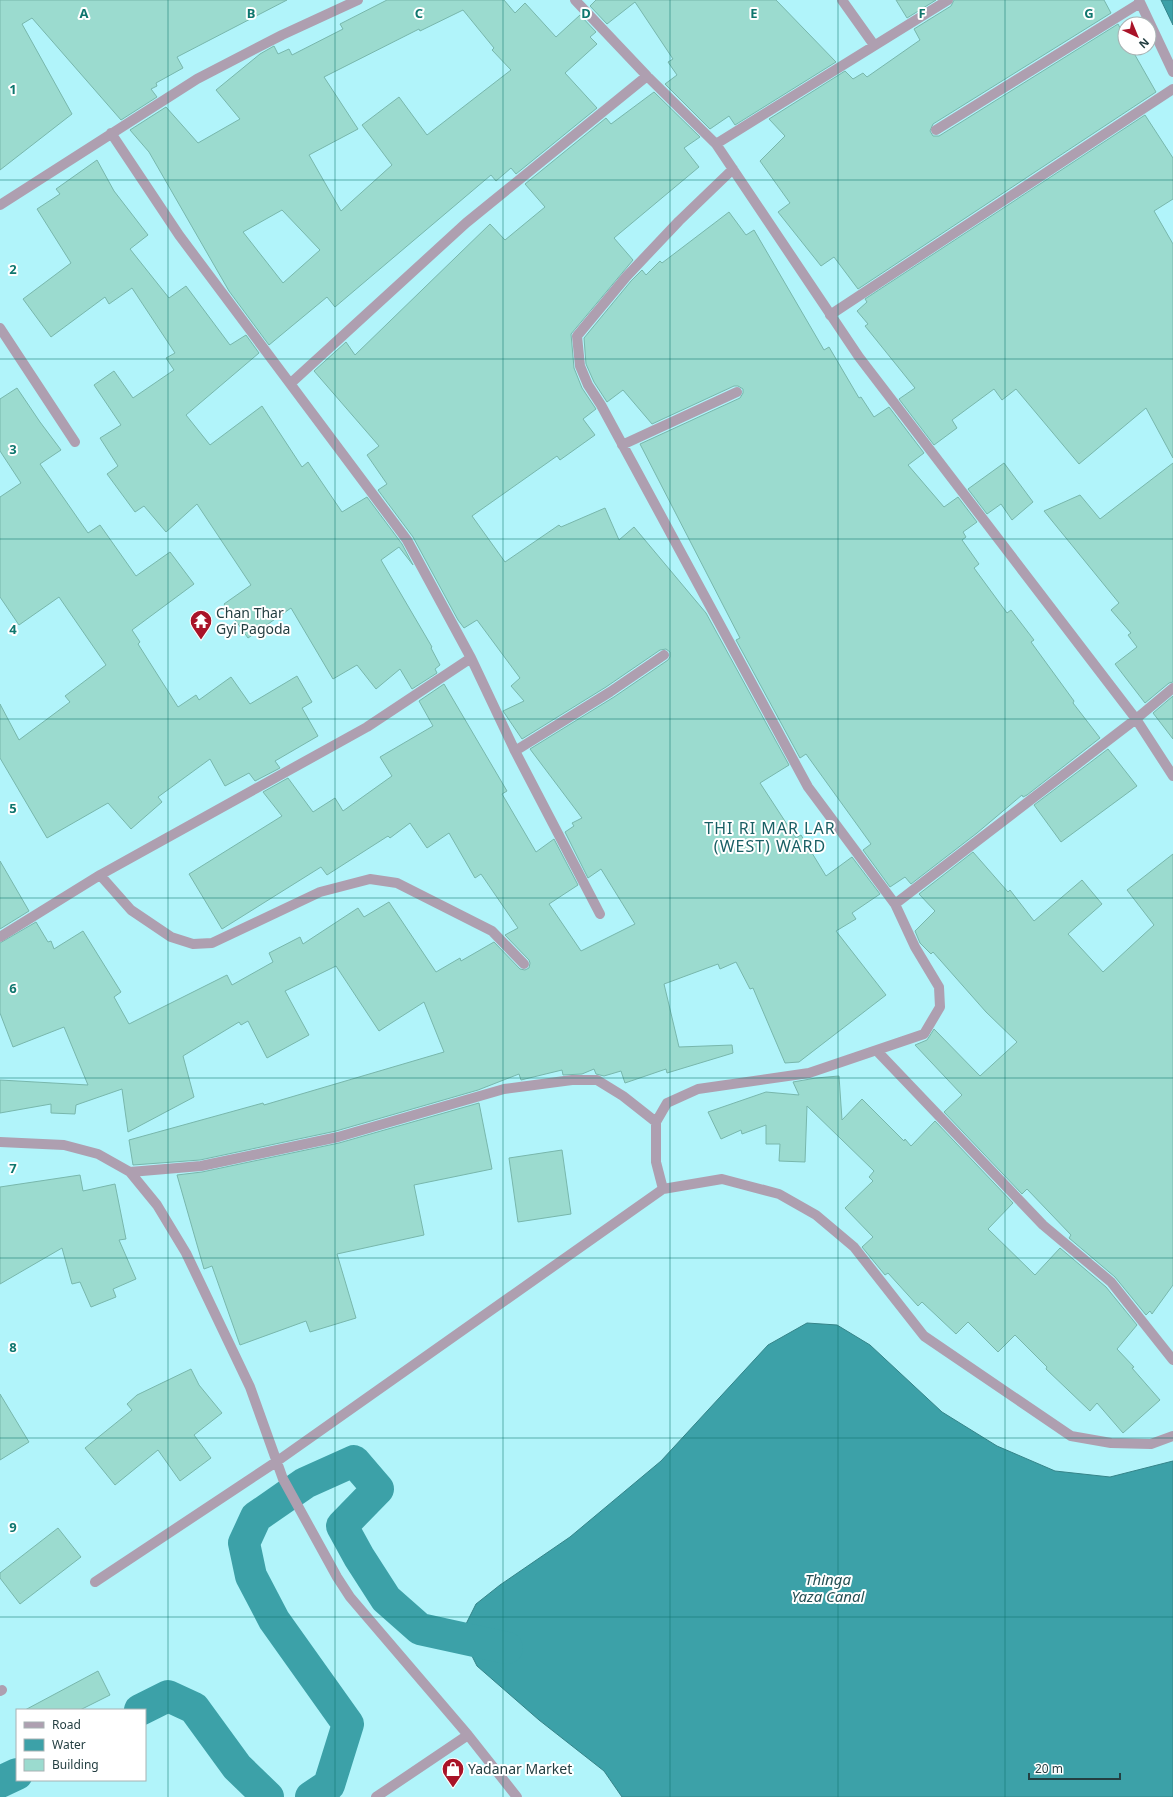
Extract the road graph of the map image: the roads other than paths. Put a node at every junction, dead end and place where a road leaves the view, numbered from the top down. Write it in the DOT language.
graph roads {
  1 [pos="358,0"];
  2 [pos="575,0"];
  3 [pos="842,0"];
  4 [pos="948,0"];
  5 [pos="1140,1"];
  6 [pos="874,45"];
  7 [pos="1173,72"];
  8 [pos="647,76"];
  9 [pos="1173,89"];
  10 [pos="936,130"];
  11 [pos="111,133"];
  12 [pos="716,144"];
  13 [pos="733,169"];
  14 [pos="0,205"];
  15 [pos="830,315"];
  16 [pos="0,328"];
  17 [pos="291,384"];
  18 [pos="737,392"];
  19 [pos="75,442"];
  20 [pos="622,445"];
  21 [pos="664,655"];
  22 [pos="471,658"];
  23 [pos="1173,688"];
  24 [pos="1136,719"];
  25 [pos="515,751"];
  26 [pos="1173,776"];
  27 [pos="100,875"];
  28 [pos="895,904"];
  29 [pos="600,914"];
  30 [pos="0,937"];
  31 [pos="524,964"];
  32 [pos="877,1051"];
  33 [pos="656,1122"];
  34 [pos="0,1142"];
  35 [pos="130,1172"];
  36 [pos="663,1189"];
  37 [pos="1173,1360"];
  38 [pos="1173,1436"];
  39 [pos="276,1462"];
  40 [pos="95,1582"];
  41 [pos="468,1735"];
  42 [pos="376,1797"];
  43 [pos="517,1797"];
  1 -- 11 [label="street"];
  2 -- 8 [label="street"];
  3 -- 6 [label="street"];
  4 -- 6 [label="street"];
  5 -- 7 [label="street"];
  5 -- 10 [label="street"];
  6 -- 12 [label="street"];
  8 -- 12 [label="street"];
  8 -- 17 [label="street"];
  9 -- 15 [label="street"];
  11 -- 14 [label="street"];
  11 -- 17 [label="street"];
  12 -- 13 [label="street"];
  13 -- 15 [label="street"];
  13 -- 20 [label="street"];
  15 -- 24 [label="street"];
  16 -- 19 [label="street"];
  17 -- 22 [label="street"];
  18 -- 20 [label="street"];
  20 -- 28 [label="street"];
  21 -- 25 [label="street"];
  22 -- 25 [label="street"];
  22 -- 27 [label="street"];
  23 -- 24 [label="street"];
  24 -- 26 [label="street"];
  24 -- 28 [label="street"];
  25 -- 29 [label="street"];
  27 -- 30 [label="street"];
  27 -- 31 [label="street"];
  28 -- 32 [label="street"];
  32 -- 33 [label="street"];
  32 -- 37 [label="street"];
  33 -- 35 [label="street"];
  33 -- 36 [label="street"];
  34 -- 35 [label="street"];
  35 -- 39 [label="street"];
  36 -- 38 [label="street"];
  36 -- 39 [label="street"];
  39 -- 40 [label="street"];
  39 -- 41 [label="street"];
  41 -- 42 [label="street"];
  41 -- 43 [label="street"];
}
